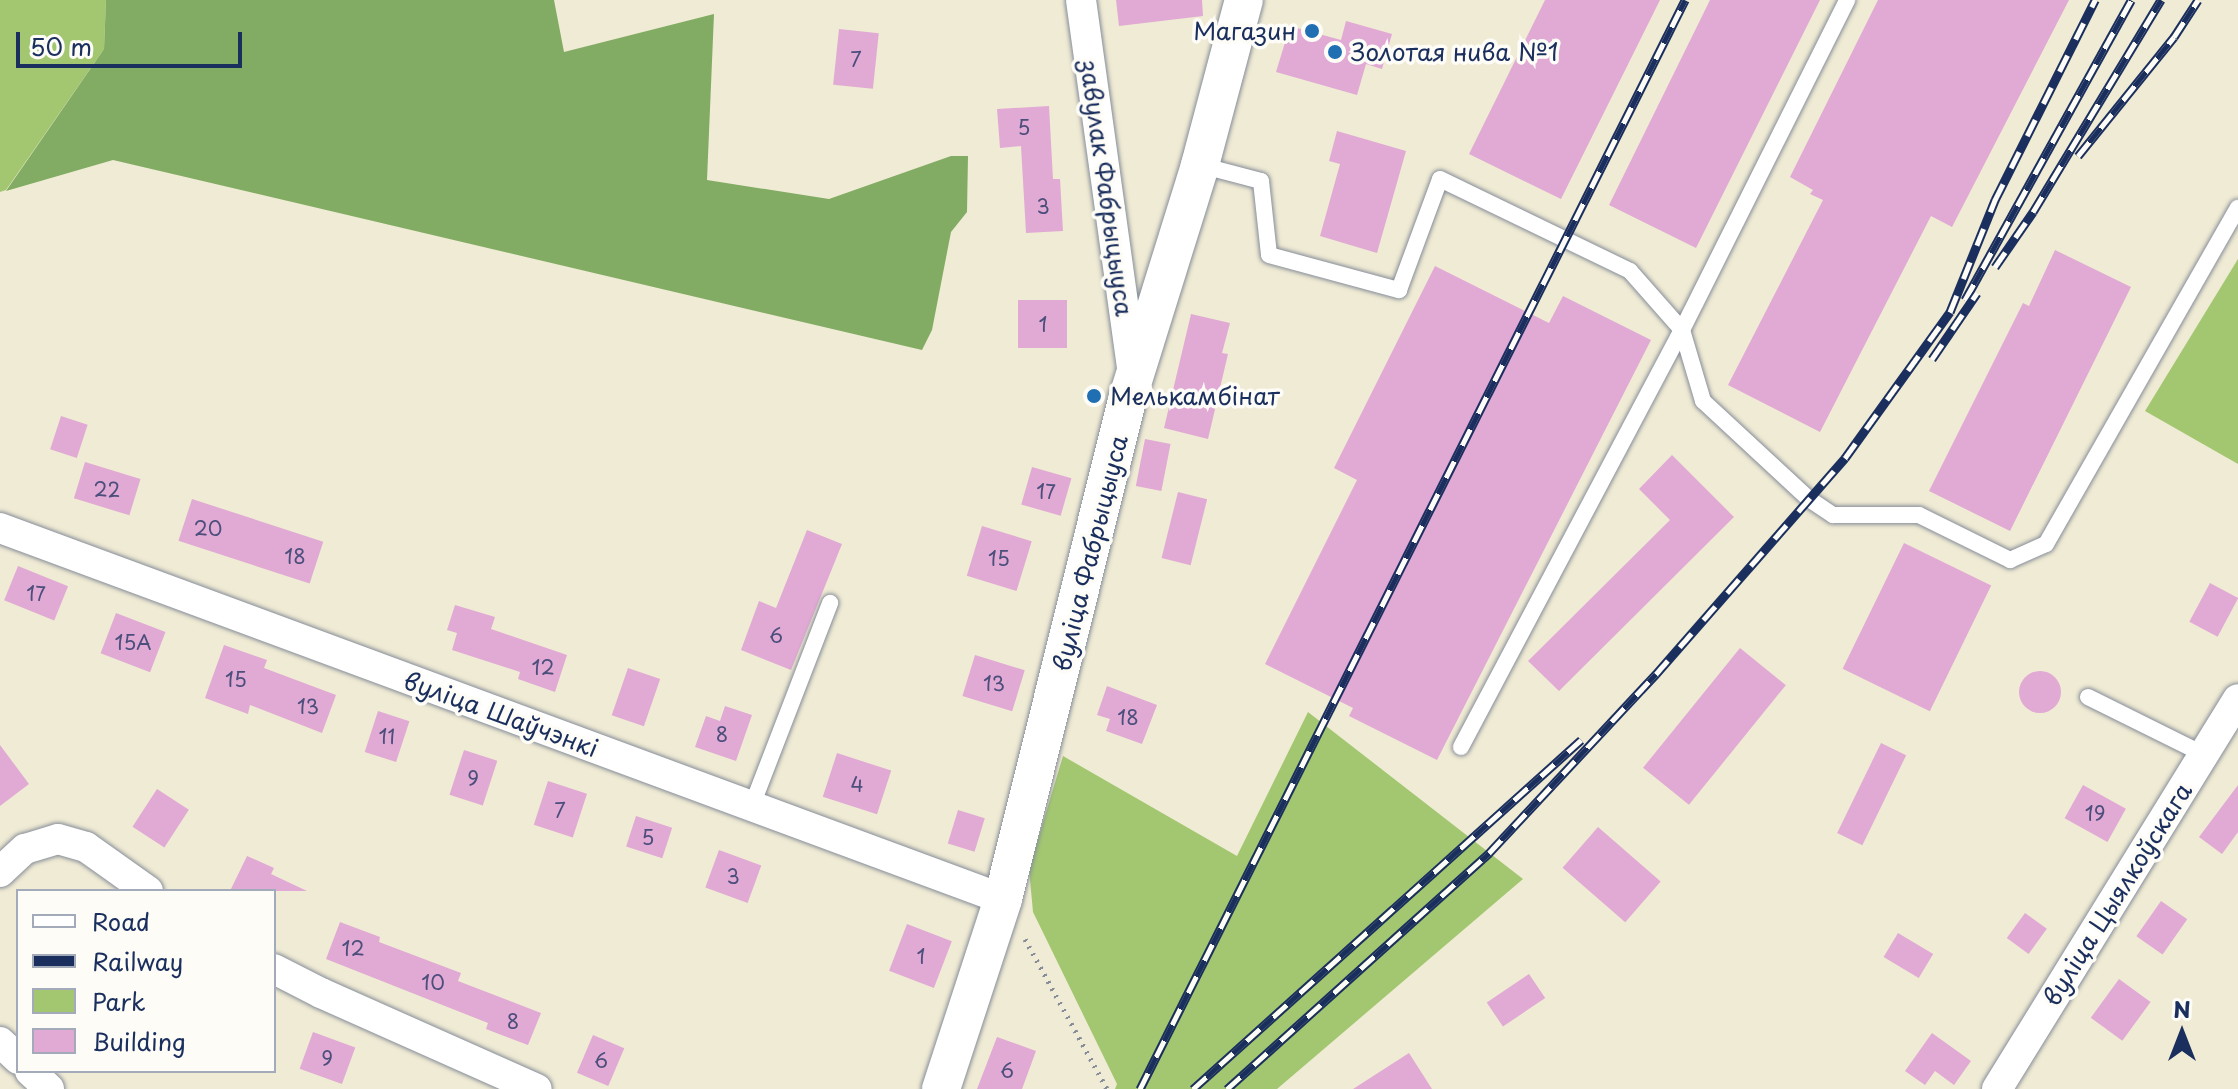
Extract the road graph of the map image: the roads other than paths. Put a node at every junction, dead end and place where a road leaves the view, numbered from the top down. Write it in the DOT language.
graph roads {
  1 [pos="1081,0"];
  2 [pos="1244,0"];
  3 [pos="1847,0"];
  4 [pos="1200,165"];
  5 [pos="2238,208"];
  6 [pos="1682,330"];
  7 [pos="1133,377"];
  8 [pos="0,528"];
  9 [pos="830,603"];
  10 [pos="2088,697"];
  11 [pos="2237,702"];
  12 [pos="1461,747"];
  13 [pos="2203,754"];
  14 [pos="751,808"];
  15 [pos="0,872"];
  16 [pos="145,889"];
  17 [pos="1003,899"];
  18 [pos="276,970"];
  19 [pos="0,1042"];
  20 [pos="16,1057"];
  21 [pos="32,1073"];
  22 [pos="49,1089"];
  23 [pos="537,1089"];
  24 [pos="941,1089"];
  25 [pos="1997,1089"];
  1 -- 7 [label="street, завулак Фабрыцыуса"];
  2 -- 4 [label="street, вуліца Фабрыцыуса"];
  3 -- 6 [label="lane"];
  4 -- 6 [label="lane"];
  4 -- 7 [label="street, вуліца Фабрыцыуса"];
  5 -- 6 [label="lane"];
  6 -- 12 [label="lane"];
  7 -- 17 [label="street, вуліца Фабрыцыуса"];
  8 -- 14 [label="street, вуліца Шаўчэнкі"];
  9 -- 14 [label="lane"];
  10 -- 13 [label="lane"];
  11 -- 13 [label="street, вуліца Цыялкоўскага"];
  13 -- 25 [label="street, вуліца Цыялкоўскага"];
  14 -- 17 [label="street, вуліца Шаўчэнкі"];
  15 -- 16 [label="street"];
  17 -- 24 [label="street, вуліца Фабрыцыуса"];
  18 -- 23 [label="street"];
  19 -- 20 [label="street"];
  21 -- 22 [label="street"];
}
